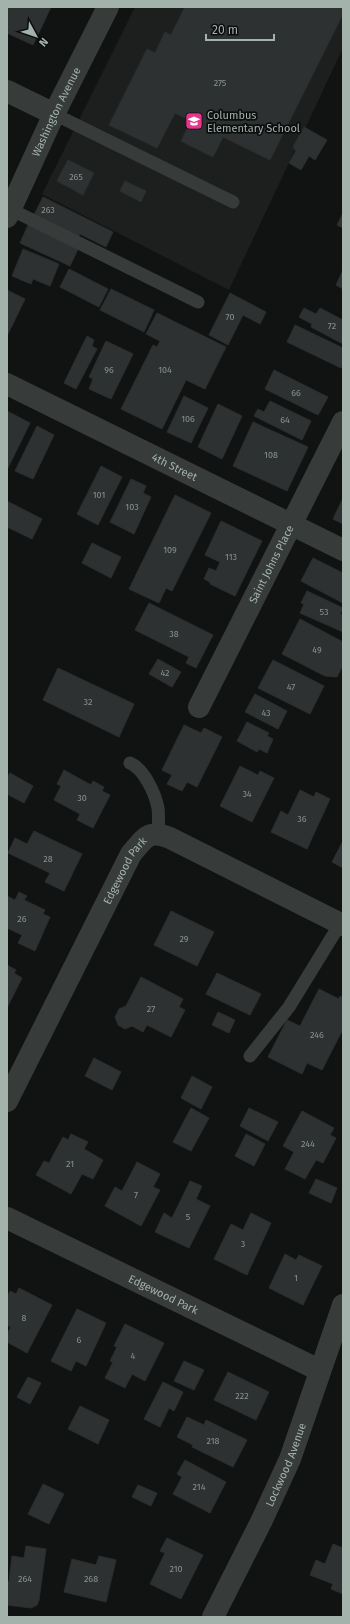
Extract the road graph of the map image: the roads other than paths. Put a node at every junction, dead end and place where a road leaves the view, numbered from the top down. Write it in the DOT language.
graph roads {
  1 [pos="108,7"];
  2 [pos="7,91"];
  3 [pos="54,114"];
  4 [pos="233,202"];
  5 [pos="9,213"];
  6 [pos="198,302"];
  7 [pos="7,384"];
  8 [pos="343,422"];
  9 [pos="292,525"];
  10 [pos="343,550"];
  11 [pos="199,706"];
  12 [pos="130,763"];
  13 [pos="159,834"];
  14 [pos="342,924"];
  15 [pos="250,1056"];
  16 [pos="7,1101"];
  17 [pos="7,1218"];
  18 [pos="343,1304"];
  19 [pos="320,1370"];
  20 [pos="213,1617"];
  1 -- 3 [label="street, Washington Avenue"];
  2 -- 3 [label="street"];
  3 -- 4 [label="lane"];
  3 -- 5 [label="street, Washington Avenue"];
  5 -- 6 [label="lane"];
  7 -- 9 [label="street, 4th Street"];
  8 -- 9 [label="street, Saint Johns Place"];
  9 -- 10 [label="street, 4th Street"];
  9 -- 11 [label="street, Saint Johns Place"];
  12 -- 13 [label="lane"];
  13 -- 14 [label="street, Edgewood Park"];
  13 -- 16 [label="street, Edgewood Park"];
  14 -- 15 [label="lane"];
  17 -- 19 [label="street, Edgewood Park"];
  18 -- 19 [label="street, Lockwood Avenue"];
  19 -- 20 [label="street, Lockwood Avenue"];
}
